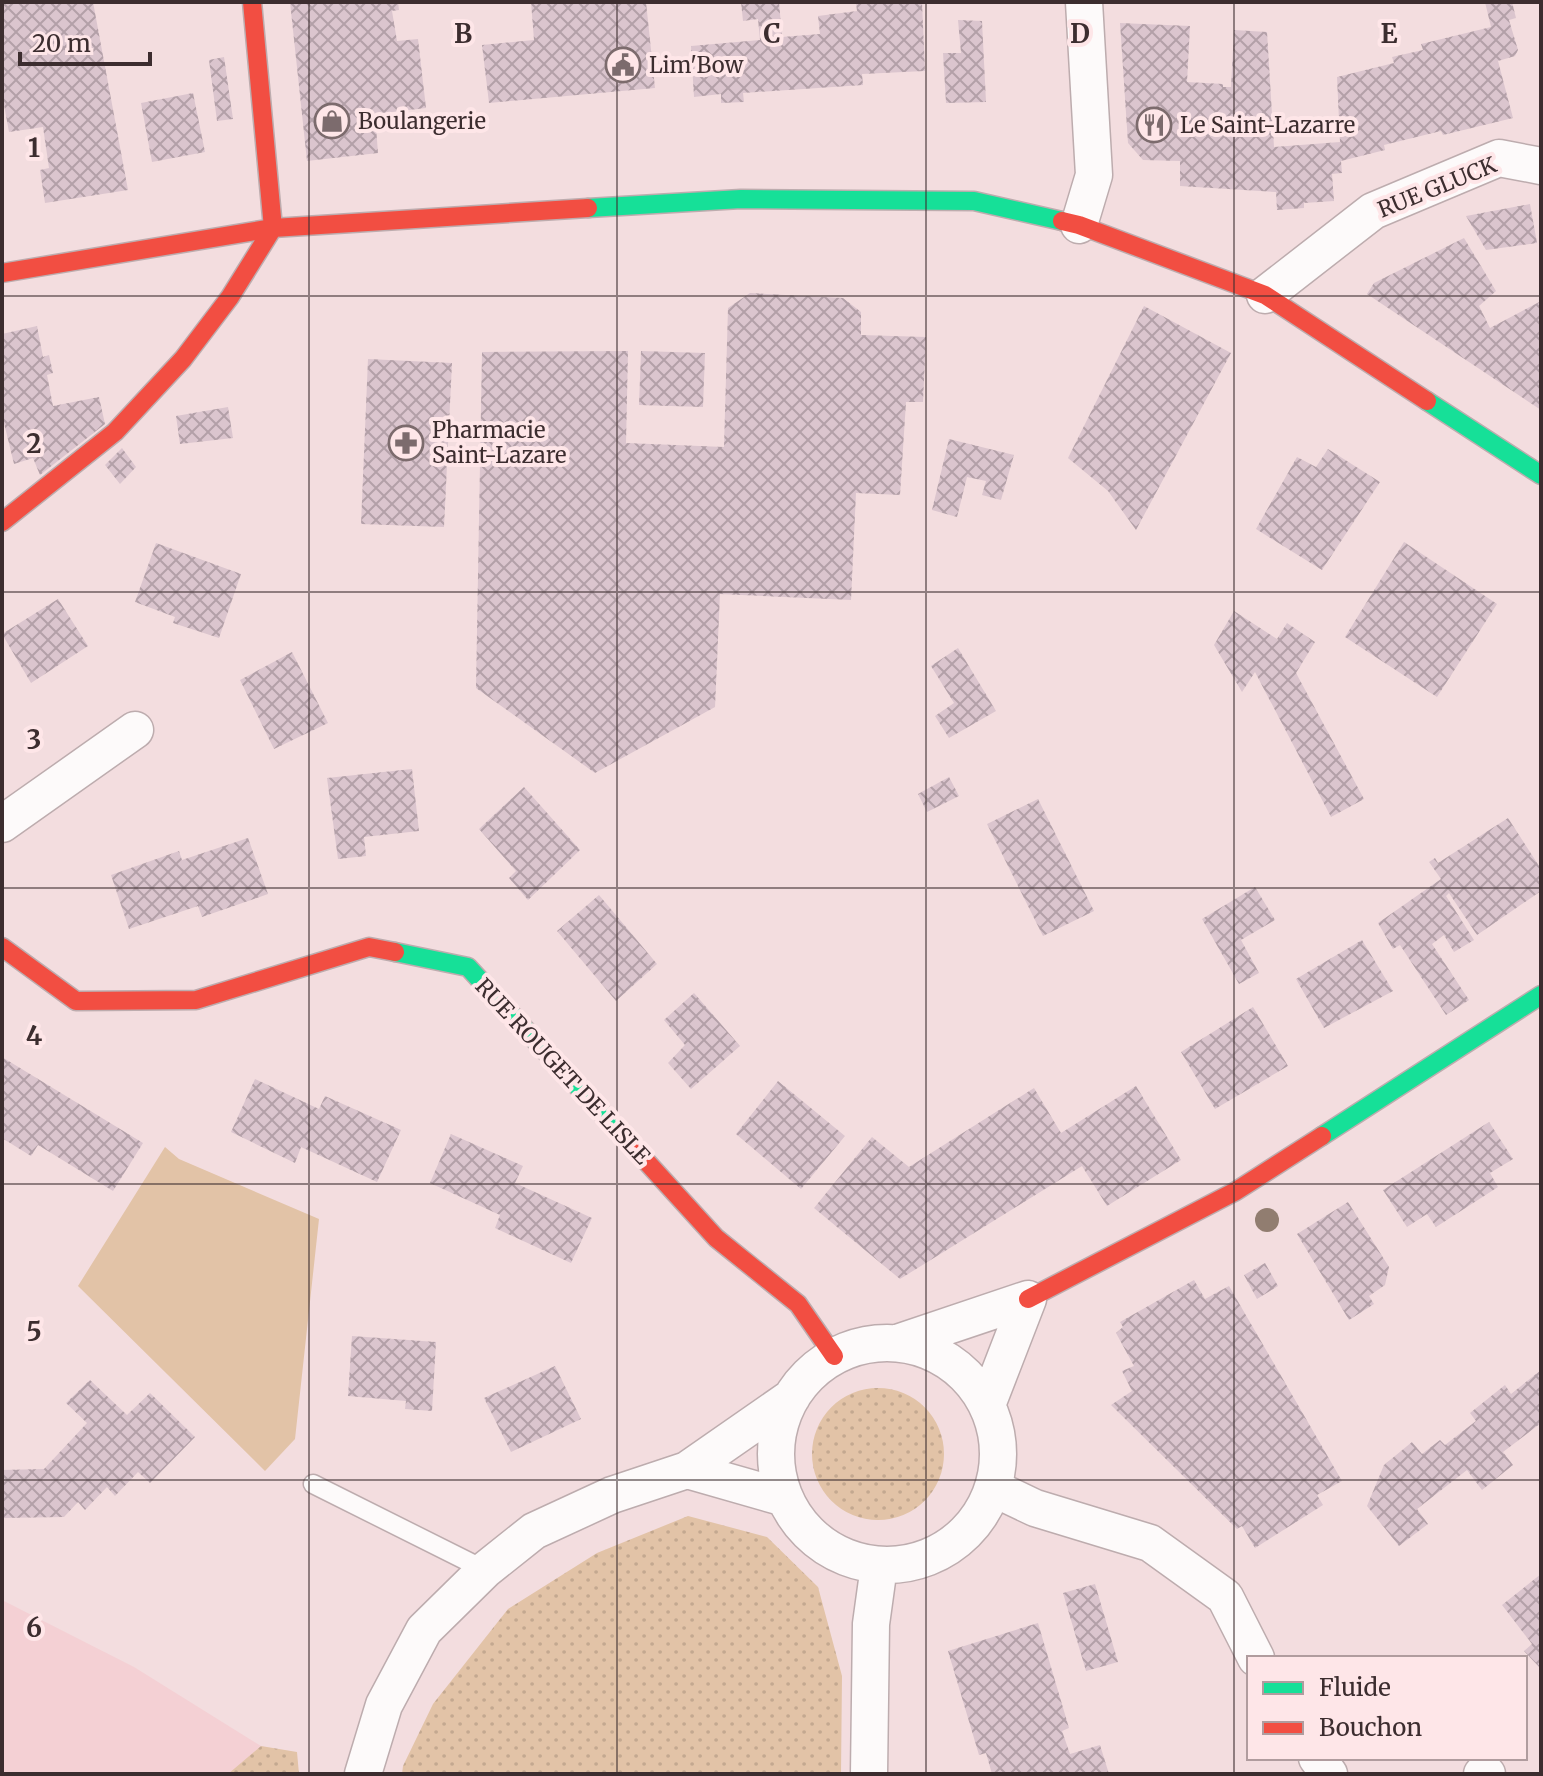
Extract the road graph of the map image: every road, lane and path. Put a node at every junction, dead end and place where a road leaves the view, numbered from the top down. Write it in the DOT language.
graph roads {
  1 [pos="252,2"];
  2 [pos="1084,2"];
  3 [pos="1541,166"];
  4 [pos="1079,225"];
  5 [pos="273,228"];
  6 [pos="2,273"];
  7 [pos="1265,295"];
  8 [pos="1541,475"];
  9 [pos="2,522"];
  10 [pos="135,730"];
  11 [pos="2,824"];
  12 [pos="2,947"];
  13 [pos="1541,995"];
  14 [pos="1028,1299"];
  15 [pos="897,1343"];
  16 [pos="834,1356"];
  17 [pos="792,1397"];
  18 [pos="987,1405"];
  19 [pos="687,1470"];
  20 [pos="313,1484"];
  21 [pos="993,1488"];
  22 [pos="785,1498"];
  23 [pos="879,1566"];
  24 [pos="485,1570"];
  25 [pos="1255,1656"];
  26 [pos="363,1774"];
  27 [pos="869,1774"];
  1 -- 5 [label="street"];
  2 -- 4 [label="street"];
  3 -- 7 [label="street, RUE GLUCK"];
  4 -- 5 [label="street"];
  4 -- 7 [label="street"];
  5 -- 6 [label="street"];
  5 -- 9 [label="street"];
  7 -- 8 [label="street"];
  10 -- 11 [label="street"];
  12 -- 16 [label="street, RUE ROUGET DE LISLE"];
  13 -- 14 [label="street"];
  14 -- 15 [label="street"];
  14 -- 18 [label="street"];
  15 -- 16 [label="street"];
  15 -- 18 [label="street"];
  16 -- 17 [label="street"];
  17 -- 19 [label="street"];
  17 -- 22 [label="street"];
  18 -- 21 [label="street"];
  19 -- 22 [label="street"];
  19 -- 24 [label="street"];
  20 -- 24 [label="lane"];
  21 -- 23 [label="street"];
  21 -- 25 [label="street"];
  22 -- 23 [label="street"];
  23 -- 27 [label="street"];
  24 -- 26 [label="street"];
}
